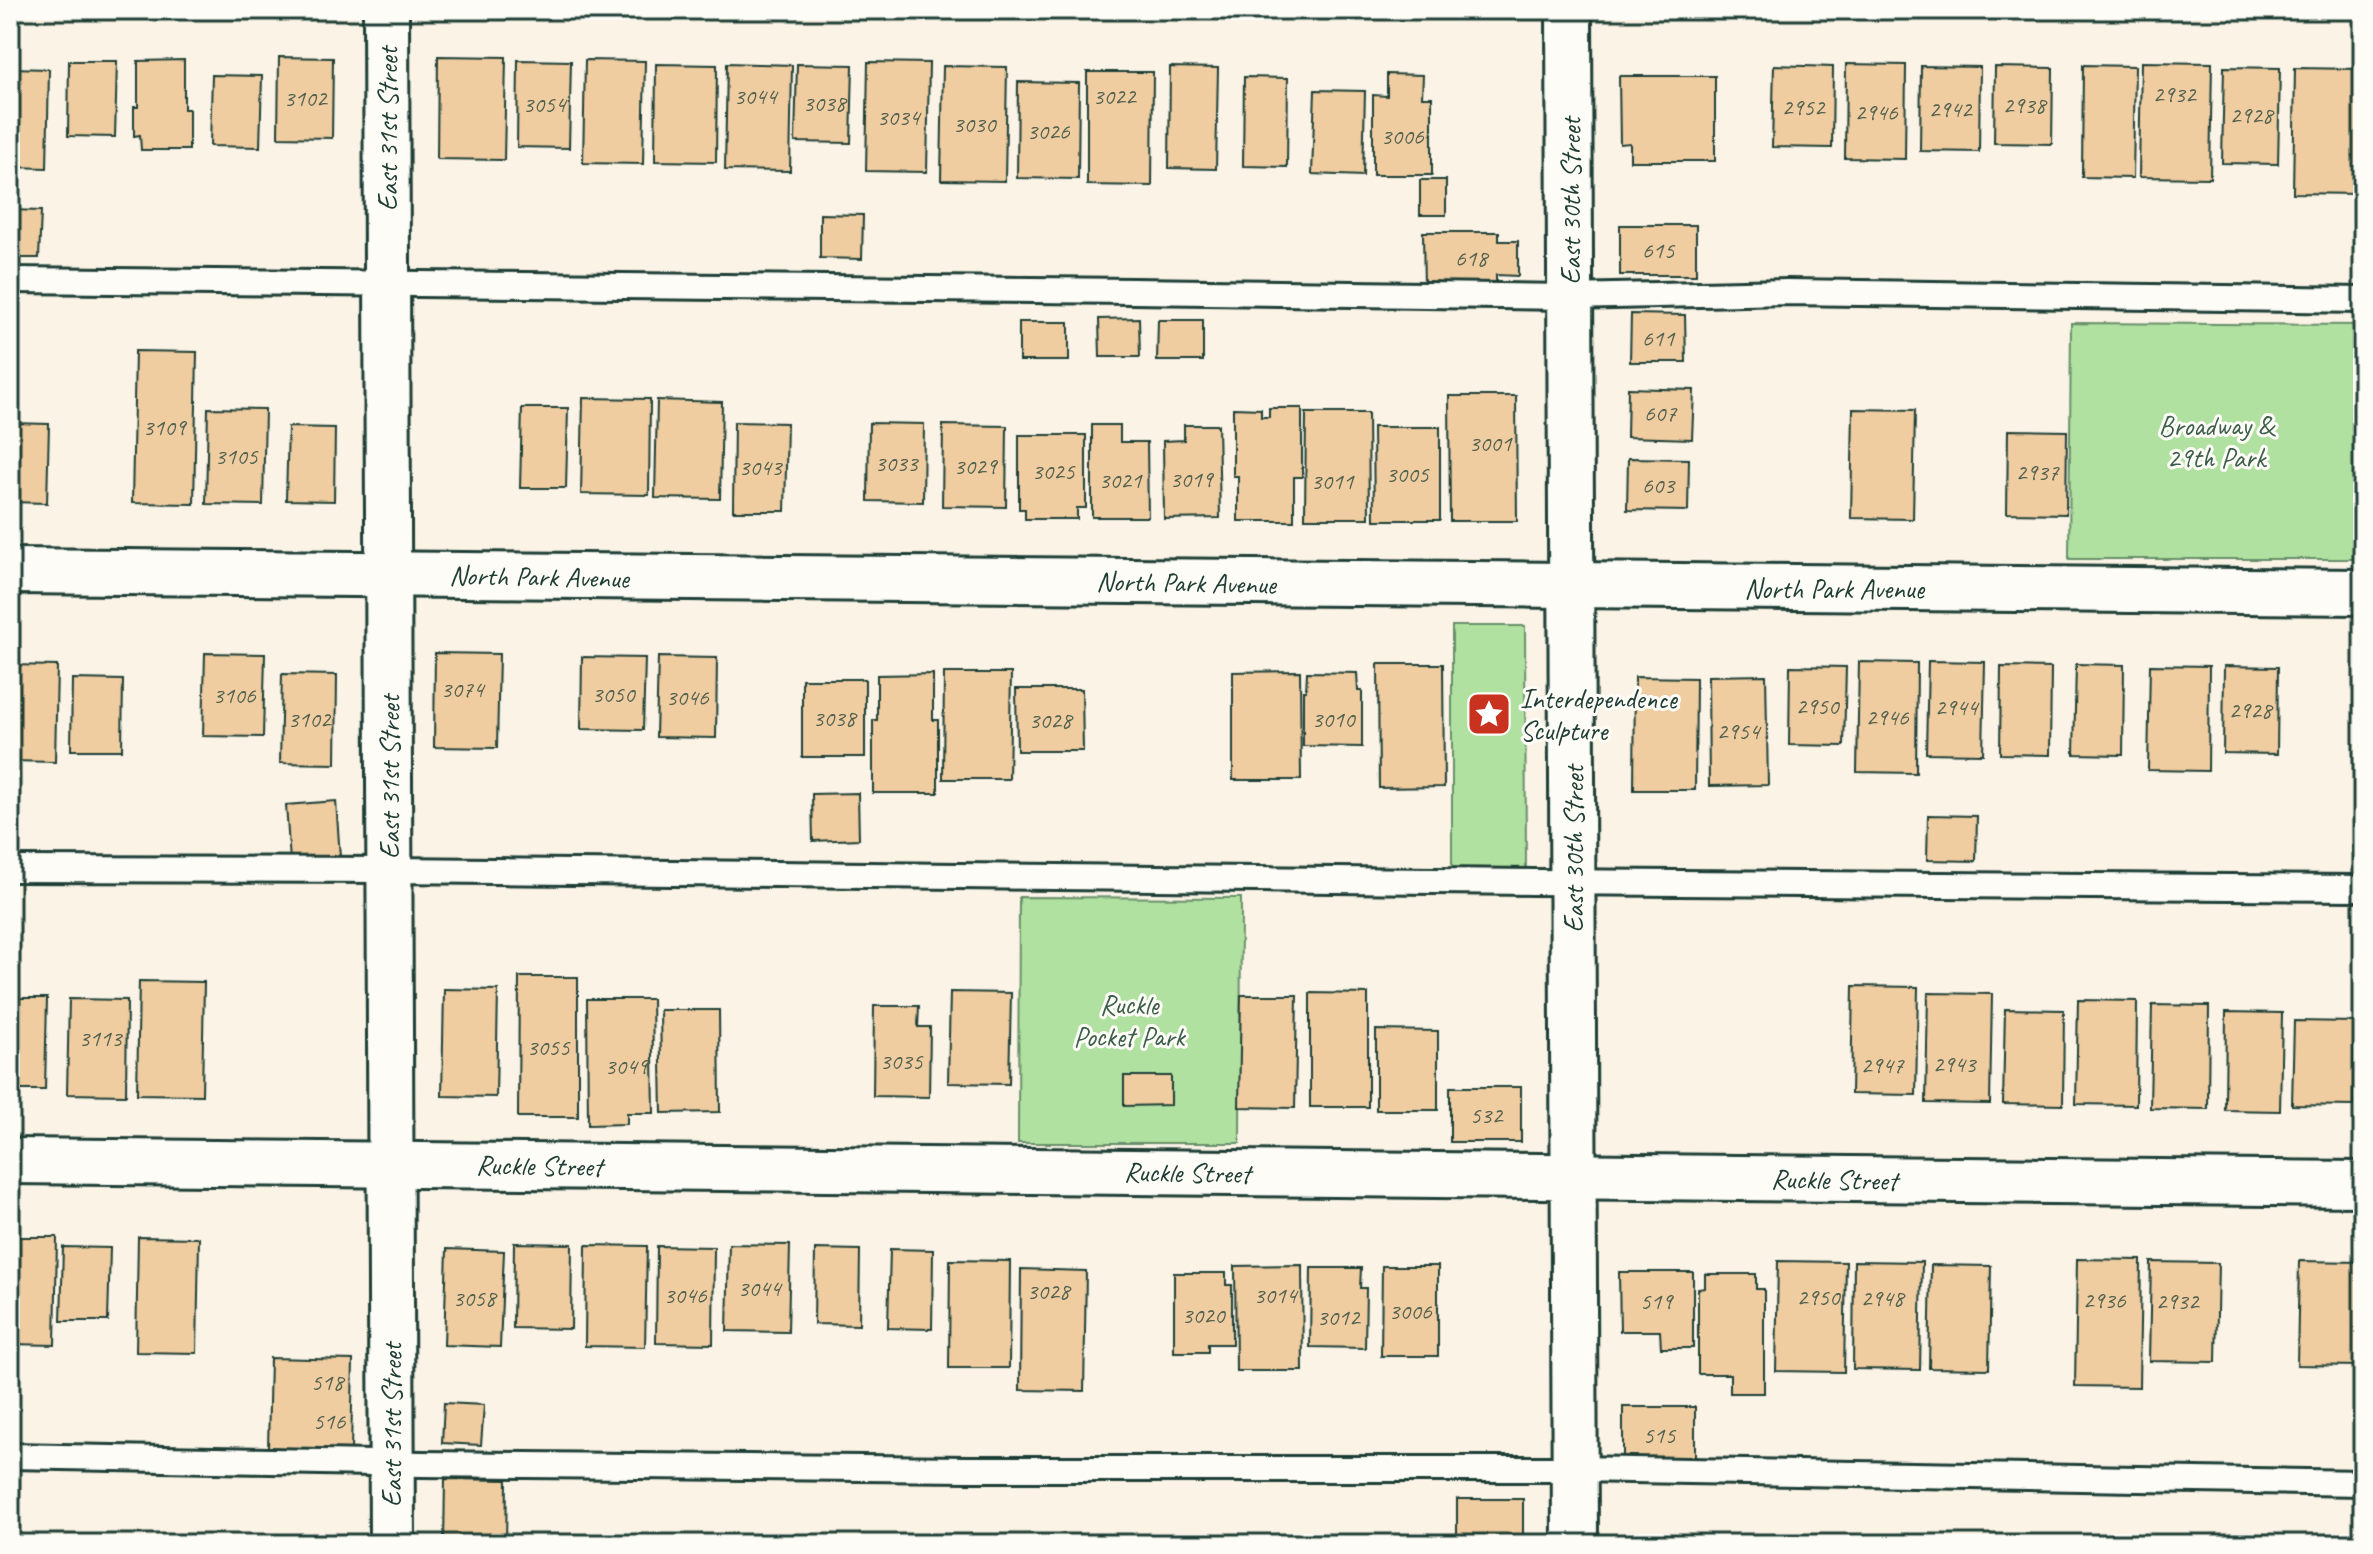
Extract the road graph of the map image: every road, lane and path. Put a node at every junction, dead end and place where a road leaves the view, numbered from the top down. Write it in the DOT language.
graph roads {
  1 [pos="386,10"];
  2 [pos="1569,10"];
  3 [pos="10,280"];
  4 [pos="387,283"];
  5 [pos="1570,297"];
  6 [pos="2363,300"];
  7 [pos="10,571"];
  8 [pos="388,574"];
  9 [pos="1571,586"];
  10 [pos="2363,592"];
  11 [pos="10,869"];
  12 [pos="389,870"];
  13 [pos="1574,883"];
  14 [pos="2363,888"];
  15 [pos="10,1161"];
  16 [pos="390,1164"];
  17 [pos="1574,1176"];
  18 [pos="2363,1184"];
  19 [pos="10,1456"];
  20 [pos="392,1464"];
  21 [pos="1575,1469"];
  22 [pos="2363,1483"];
  23 [pos="392,1544"];
  24 [pos="1575,1544"];
  1 -- 4 [label="street, East 31st Street"];
  2 -- 5 [label="street, East 30th Street"];
  3 -- 4 [label="lane"];
  4 -- 5 [label="lane"];
  4 -- 8 [label="street, East 31st Street"];
  5 -- 6 [label="lane"];
  5 -- 9 [label="street, East 30th Street"];
  7 -- 8 [label="street, North Park Avenue"];
  8 -- 9 [label="street, North Park Avenue"];
  8 -- 12 [label="street, East 31st Street"];
  9 -- 10 [label="street, North Park Avenue"];
  9 -- 13 [label="street, East 30th Street"];
  11 -- 12 [label="lane"];
  12 -- 13 [label="lane"];
  12 -- 16 [label="street, East 31st Street"];
  13 -- 14 [label="lane"];
  13 -- 17 [label="street, East 30th Street"];
  15 -- 16 [label="street, Ruckle Street"];
  16 -- 17 [label="street, Ruckle Street"];
  16 -- 20 [label="street, East 31st Street"];
  17 -- 18 [label="street, Ruckle Street"];
  17 -- 21 [label="street, East 30th Street"];
  19 -- 20 [label="lane"];
  20 -- 21 [label="lane"];
  20 -- 23 [label="street, East 31st Street"];
  21 -- 22 [label="lane"];
  21 -- 24 [label="street, East 30th Street"];
}
